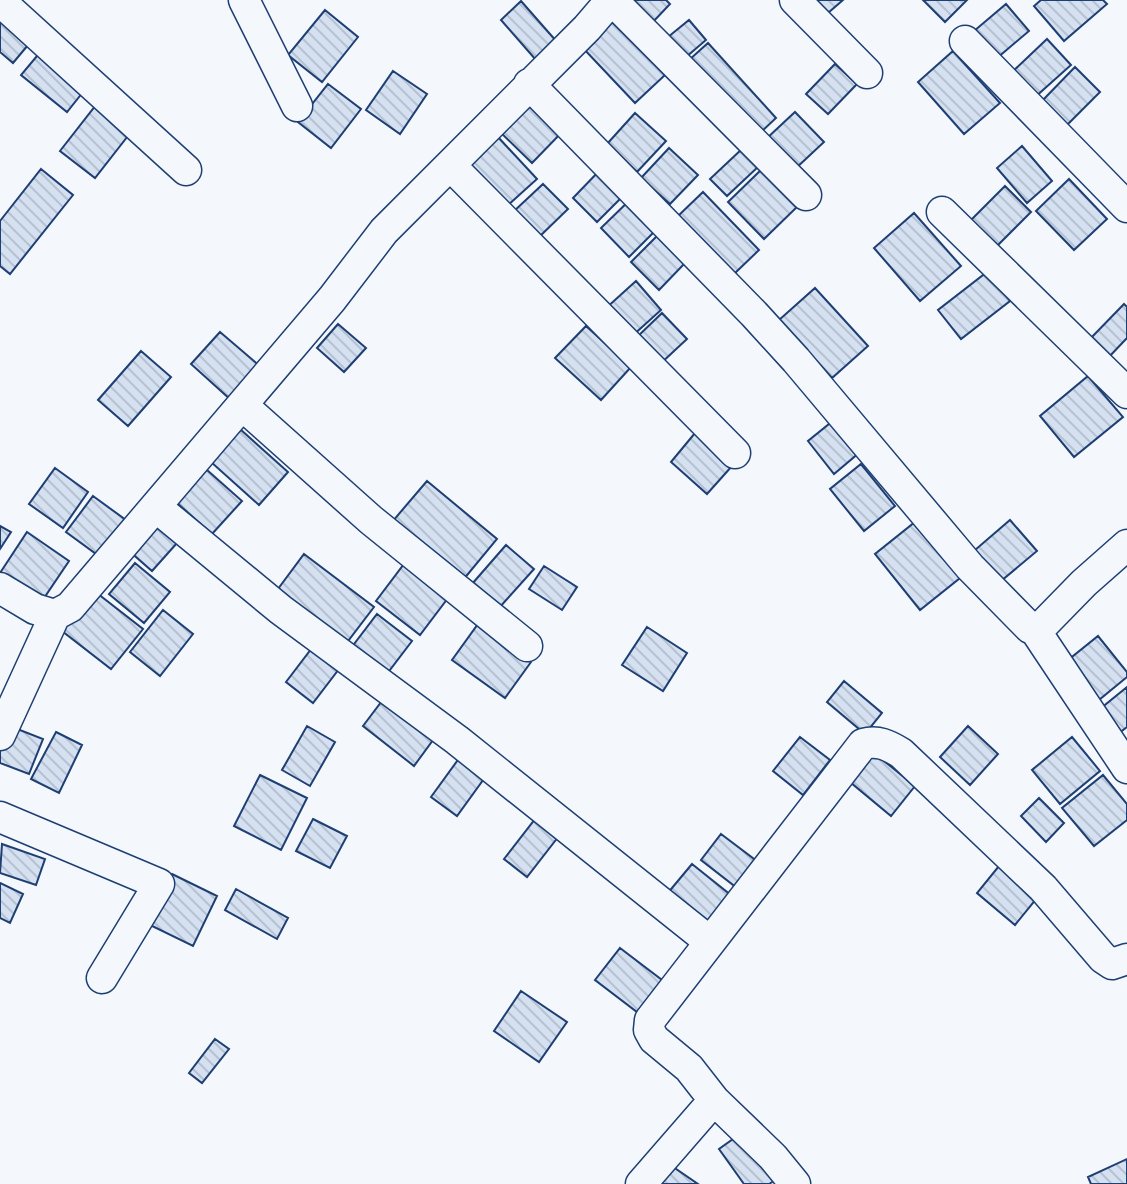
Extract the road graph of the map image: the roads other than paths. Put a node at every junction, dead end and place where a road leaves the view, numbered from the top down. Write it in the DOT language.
graph roads {
  1 [pos="244,0"];
  2 [pos="611,0"];
  3 [pos="795,0"];
  4 [pos="0,1"];
  5 [pos="965,41"];
  6 [pos="867,73"];
  7 [pos="529,84"];
  8 [pos="297,106"];
  9 [pos="451,166"];
  10 [pos="186,170"];
  11 [pos="806,195"];
  12 [pos="1127,207"];
  13 [pos="942,212"];
  14 [pos="1127,393"];
  15 [pos="242,405"];
  16 [pos="735,453"];
  17 [pos="156,507"];
  18 [pos="1127,545"];
  19 [pos="0,588"];
  20 [pos="55,615"];
  21 [pos="1035,630"];
  22 [pos="527,646"];
  23 [pos="0,735"];
  24 [pos="1127,768"];
  25 [pos="0,817"];
  26 [pos="709,941"];
  27 [pos="1122,970"];
  28 [pos="102,978"];
  29 [pos="714,1100"];
  30 [pos="641,1184"];
  31 [pos="795,1184"];
  1 -- 8 [label="street"];
  2 -- 7 [label="street"];
  2 -- 11 [label="street"];
  3 -- 6 [label="street"];
  4 -- 10 [label="street"];
  5 -- 12 [label="street"];
  7 -- 9 [label="street"];
  7 -- 21 [label="street"];
  9 -- 15 [label="street"];
  9 -- 16 [label="street"];
  13 -- 14 [label="street"];
  15 -- 17 [label="street"];
  15 -- 22 [label="street"];
  17 -- 20 [label="street"];
  17 -- 26 [label="street"];
  18 -- 21 [label="street"];
  19 -- 20 [label="street"];
  20 -- 23 [label="street"];
  21 -- 24 [label="street"];
  25 -- 28 [label="street"];
  26 -- 27 [label="street"];
  26 -- 29 [label="street"];
  29 -- 30 [label="street"];
  29 -- 31 [label="street"];
}
